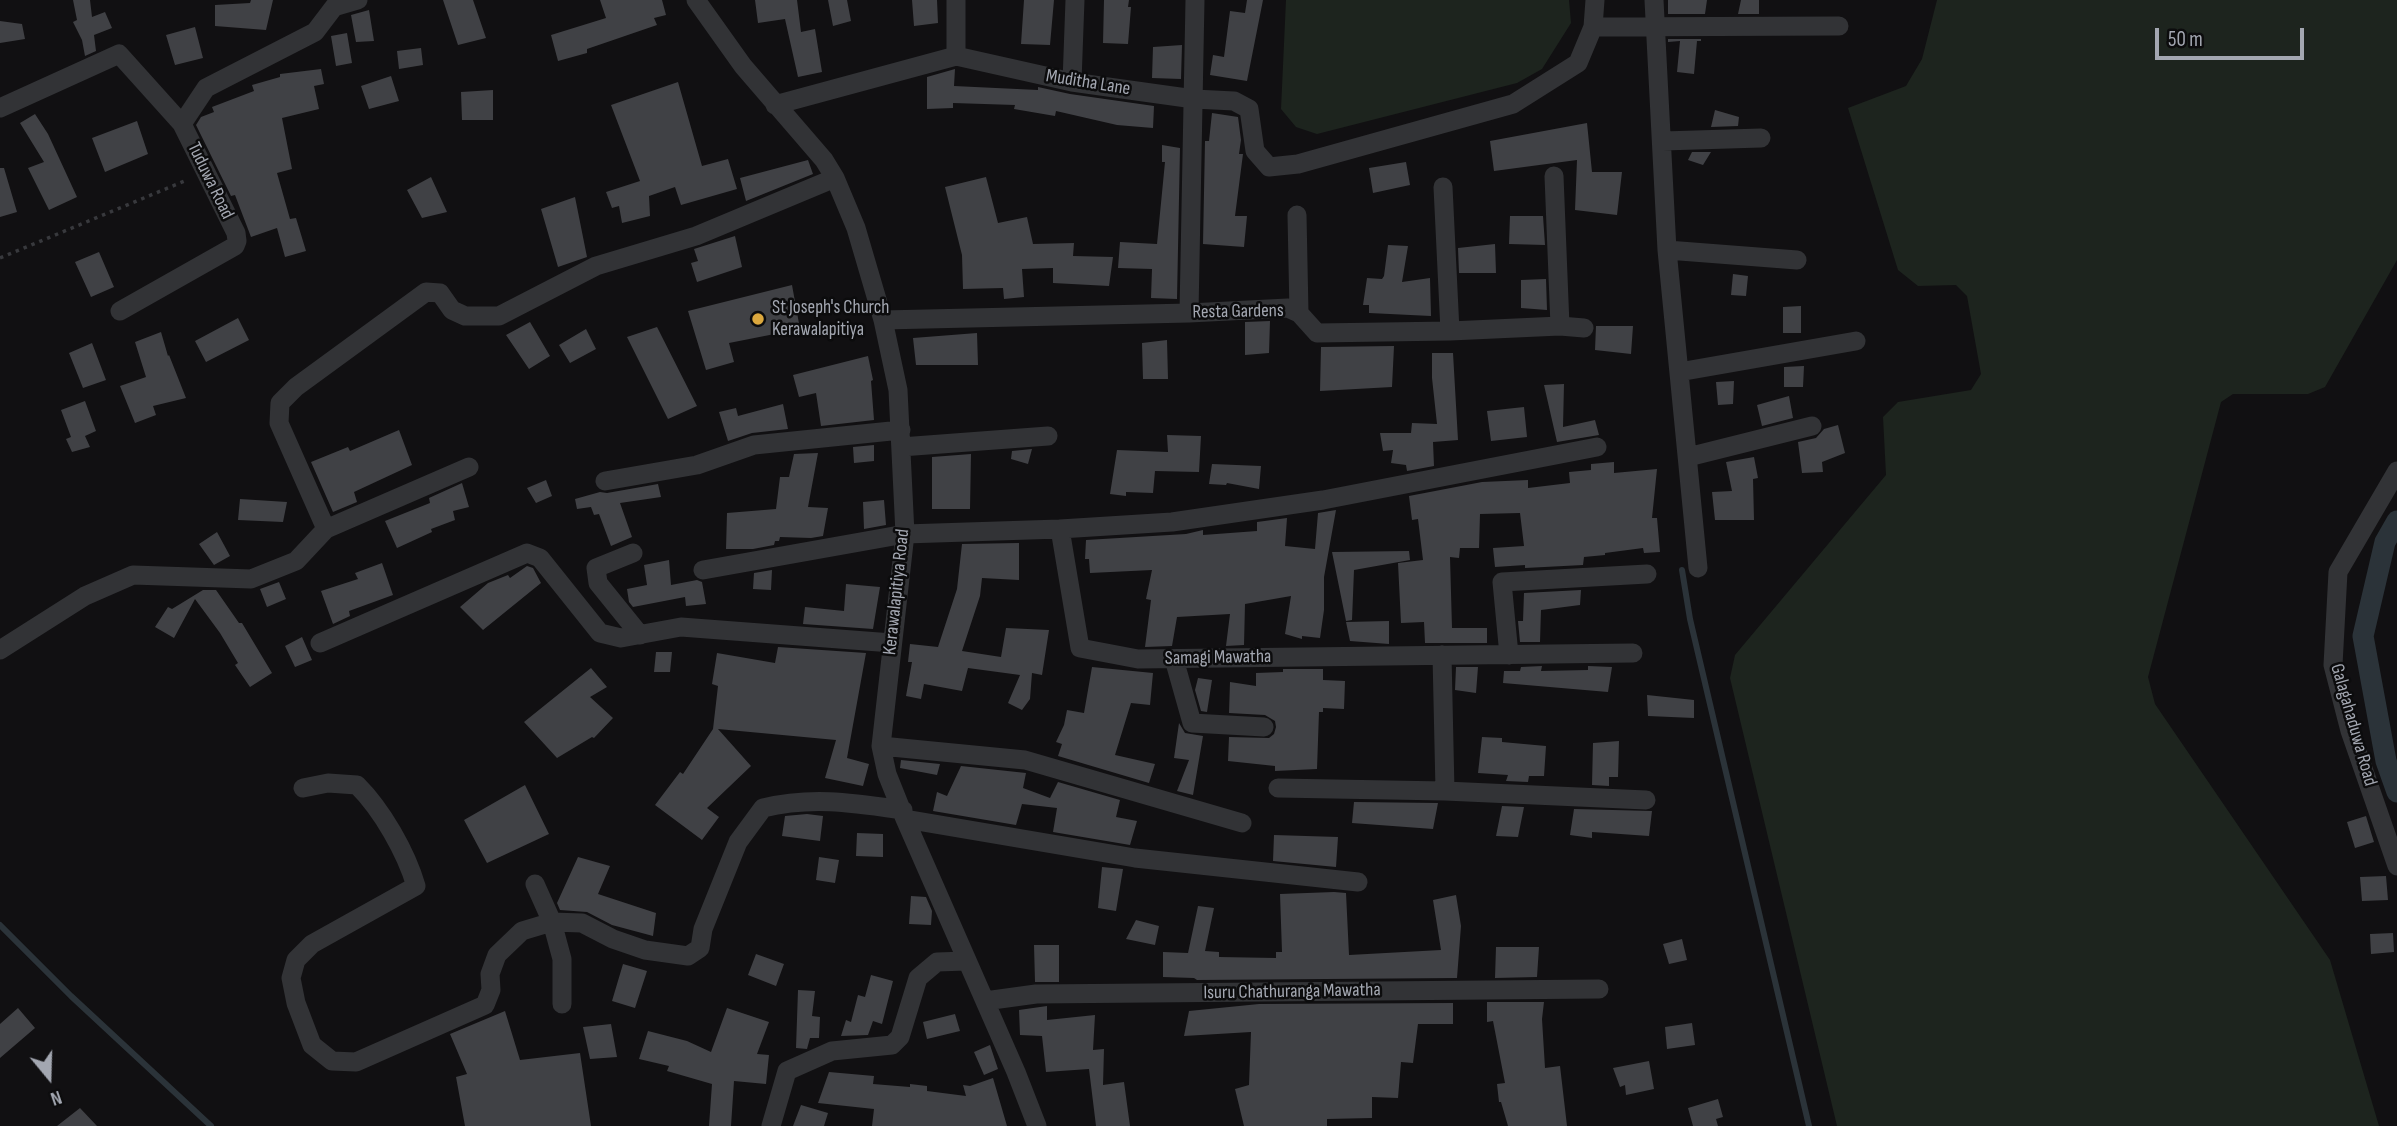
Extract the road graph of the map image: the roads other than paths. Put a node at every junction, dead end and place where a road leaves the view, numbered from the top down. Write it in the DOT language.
graph roads {
  1 [pos="359,0"];
  2 [pos="696,0"];
  3 [pos="956,0"];
  4 [pos="1075,0"];
  5 [pos="1195,0"];
  6 [pos="1595,0"];
  7 [pos="1654,0"];
  8 [pos="1656,26"];
  9 [pos="1839,26"];
  10 [pos="1592,27"];
  11 [pos="956,56"];
  12 [pos="1072,82"];
  13 [pos="1194,99"];
  14 [pos="775,105"];
  15 [pos="0,108"];
  16 [pos="182,124"];
  17 [pos="1760,138"];
  18 [pos="1663,141"];
  19 [pos="1555,176"];
  20 [pos="835,178"];
  21 [pos="1443,187"];
  22 [pos="1297,215"];
  23 [pos="1667,250"];
  24 [pos="1797,260"];
  25 [pos="120,311"];
  26 [pos="1189,313"];
  27 [pos="1299,313"];
  28 [pos="883,320"];
  29 [pos="1560,326"];
  30 [pos="1584,328"];
  31 [pos="1450,331"];
  32 [pos="1856,341"];
  33 [pos="1679,372"];
  34 [pos="1812,426"];
  35 [pos="1048,436"];
  36 [pos="901,438"];
  37 [pos="1597,447"];
  38 [pos="1688,457"];
  39 [pos="469,467"];
  40 [pos="2397,471"];
  41 [pos="605,481"];
  42 [pos="326,529"];
  43 [pos="1060,529"];
  44 [pos="905,534"];
  45 [pos="633,553"];
  46 [pos="1699,568"];
  47 [pos="704,570"];
  48 [pos="1647,574"];
  49 [pos="640,635"];
  50 [pos="320,642"];
  51 [pos="892,643"];
  52 [pos="0,650"];
  53 [pos="1633,653"];
  54 [pos="1509,655"];
  55 [pos="1442,656"];
  56 [pos="1174,659"];
  57 [pos="1264,727"];
  58 [pos="881,746"];
  59 [pos="303,788"];
  60 [pos="1278,788"];
  61 [pos="1444,791"];
  62 [pos="1646,800"];
  63 [pos="904,815"];
  64 [pos="1242,823"];
  65 [pos="2397,866"];
  66 [pos="1358,882"];
  67 [pos="535,884"];
  68 [pos="552,922"];
  69 [pos="966,961"];
  70 [pos="1599,989"];
  71 [pos="985,1000"];
  72 [pos="562,1004"];
  73 [pos="771,1126"];
  74 [pos="1037,1126"];
  1 -- 16 [label="street, Tuduwa Road"];
  2 -- 14 [label="street, Kerawalapitiya Road"];
  3 -- 11 [label="street"];
  4 -- 12 [label="street"];
  5 -- 13 [label="street"];
  6 -- 10 [label="street"];
  7 -- 8 [label="street"];
  8 -- 9 [label="street"];
  8 -- 10 [label="street"];
  8 -- 18 [label="street"];
  10 -- 13 [label="street, Muditha Lane"];
  11 -- 12 [label="street, Muditha Lane"];
  11 -- 14 [label="street, Muditha Lane"];
  12 -- 13 [label="street, Muditha Lane"];
  13 -- 26 [label="street"];
  14 -- 20 [label="street, Kerawalapitiya Road"];
  15 -- 16 [label="street"];
  16 -- 25 [label="street, Tuduwa Road"];
  17 -- 18 [label="street"];
  18 -- 23 [label="street"];
  19 -- 29 [label="street"];
  20 -- 28 [label="street, Kerawalapitiya Road"];
  20 -- 42 [label="street"];
  21 -- 31 [label="street"];
  22 -- 27 [label="street"];
  23 -- 24 [label="street"];
  23 -- 33 [label="street"];
  26 -- 27 [label="street, Resta Gardens"];
  26 -- 28 [label="street, Resta Gardens"];
  27 -- 31 [label="street, Resta Gardens"];
  28 -- 36 [label="street, Kerawalapitiya Road"];
  29 -- 30 [label="street, Resta Gardens"];
  29 -- 31 [label="street, Resta Gardens"];
  32 -- 33 [label="street"];
  33 -- 38 [label="street"];
  34 -- 38 [label="street"];
  35 -- 36 [label="street"];
  36 -- 41 [label="street"];
  36 -- 44 [label="street, Kerawalapitiya Road"];
  37 -- 43 [label="street"];
  38 -- 46 [label="street"];
  39 -- 42 [label="street"];
  40 -- 65 [label="street, Galagahaduwa Road"];
  42 -- 52 [label="street"];
  43 -- 44 [label="street"];
  43 -- 56 [label="street, Samagi Mawatha"];
  44 -- 47 [label="street"];
  44 -- 51 [label="street, Kerawalapitiya Road"];
  45 -- 49 [label="street"];
  48 -- 54 [label="street"];
  49 -- 50 [label="street"];
  49 -- 51 [label="street"];
  51 -- 58 [label="street, Kerawalapitiya Road"];
  53 -- 54 [label="street, Samagi Mawatha"];
  54 -- 55 [label="street, Samagi Mawatha"];
  55 -- 56 [label="street, Samagi Mawatha"];
  55 -- 61 [label="street"];
  56 -- 57 [label="street"];
  58 -- 63 [label="street, Kerawalapitiya Road"];
  58 -- 64 [label="street"];
  59 -- 68 [label="street"];
  60 -- 61 [label="street"];
  61 -- 62 [label="street"];
  63 -- 66 [label="street"];
  63 -- 68 [label="street"];
  63 -- 69 [label="street, Kerawalapitiya Road"];
  67 -- 68 [label="street"];
  68 -- 72 [label="street"];
  69 -- 71 [label="street, Kerawalapitiya Road"];
  69 -- 73 [label="street"];
  70 -- 71 [label="street, Isuru Chathuranga Mawatha"];
  71 -- 74 [label="street, Kerawalapitiya Road"];
}
